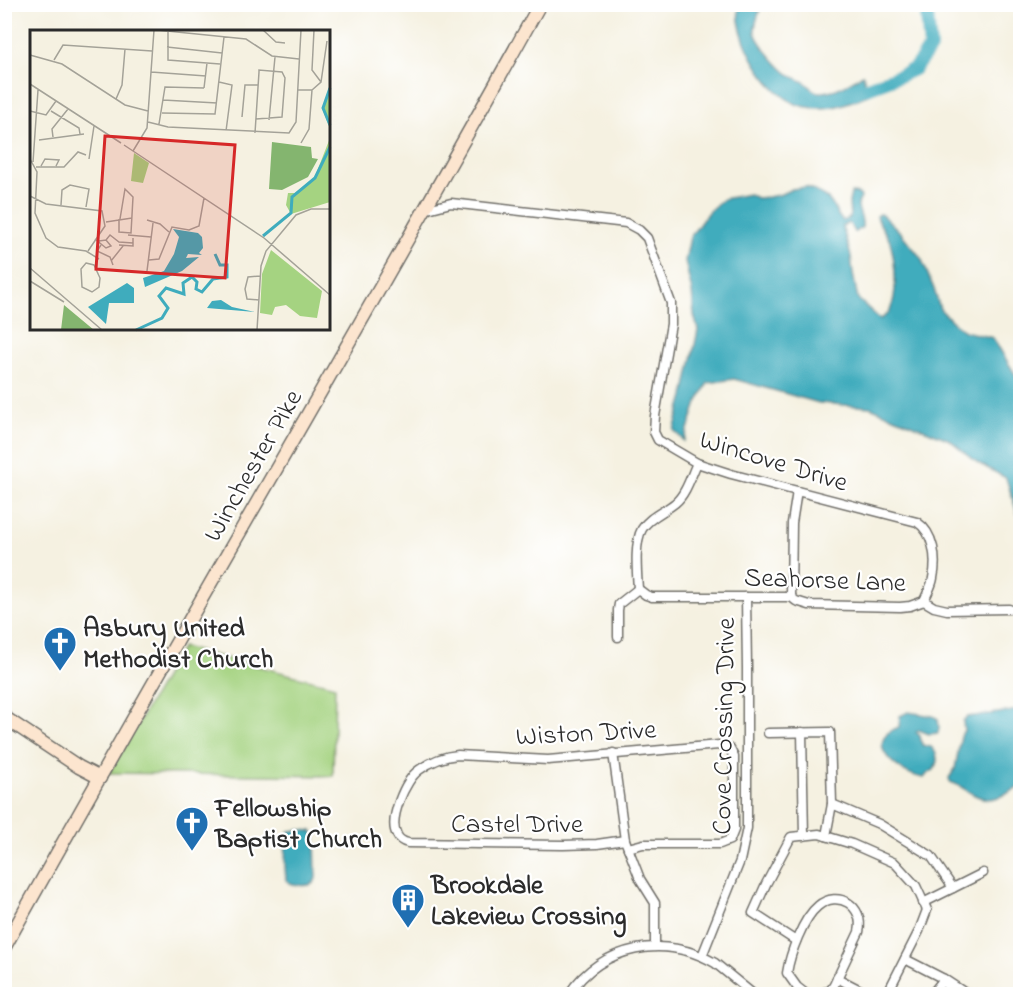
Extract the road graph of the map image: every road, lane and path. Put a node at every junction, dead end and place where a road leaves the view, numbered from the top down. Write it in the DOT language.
graph roads {
  1 [pos="540,4"];
  2 [pos="439,185"];
  3 [pos="451,202"];
  4 [pos="424,210"];
  5 [pos="698,463"];
  6 [pos="797,491"];
  7 [pos="638,589"];
  8 [pos="746,597"];
  9 [pos="791,597"];
  10 [pos="924,601"];
  11 [pos="1009,609"];
  12 [pos="618,637"];
  13 [pos="4,717"];
  14 [pos="802,732"];
  15 [pos="768,733"];
  16 [pos="613,753"];
  17 [pos="100,778"];
  18 [pos="734,790"];
  19 [pos="832,804"];
  20 [pos="804,836"];
  21 [pos="826,836"];
  22 [pos="408,843"];
  23 [pos="626,844"];
  24 [pos="983,873"];
  25 [pos="953,888"];
  26 [pos="923,903"];
  27 [pos="796,941"];
  28 [pos="655,946"];
  29 [pos="4,948"];
  30 [pos="702,956"];
  31 [pos="905,960"];
  32 [pos="837,978"];
  33 [pos="944,979"];
  34 [pos="569,994"];
  35 [pos="753,994"];
  36 [pos="807,994"];
  37 [pos="816,994"];
  38 [pos="868,994"];
  39 [pos="888,994"];
  40 [pos="932,994"];
  41 [pos="951,994"];
  42 [pos="967,994"];
  1 -- 2 [label="main road, Winchester Pike"];
  2 -- 3 [label="street"];
  2 -- 4 [label="main road, Winchester Pike"];
  3 -- 4 [label="street, Wincove Drive"];
  3 -- 5 [label="street, Wincove Drive"];
  4 -- 17 [label="main road, Winchester Pike"];
  5 -- 6 [label="street, Wincove Drive"];
  5 -- 7 [label="street"];
  6 -- 9 [label="street"];
  6 -- 10 [label="street, Wincove Drive"];
  7 -- 8 [label="street, Seahorse Lane"];
  7 -- 12 [label="street"];
  8 -- 9 [label="street, Seahorse Lane"];
  8 -- 30 [label="street, Cove Crossing Drive"];
  9 -- 10 [label="street, Seahorse Lane"];
  10 -- 11 [label="street, Seahorse Lane"];
  13 -- 17 [label="main road"];
  14 -- 15 [label="street"];
  14 -- 19 [label="street"];
  14 -- 20 [label="street"];
  16 -- 18 [label="street, Wiston Drive"];
  16 -- 22 [label="street, Wiston Drive"];
  16 -- 23 [label="street"];
  17 -- 29 [label="main road, Winchester Pike"];
  18 -- 23 [label="street, Castel Drive"];
  19 -- 21 [label="street"];
  19 -- 25 [label="street"];
  20 -- 21 [label="street"];
  20 -- 27 [label="street"];
  21 -- 26 [label="street"];
  22 -- 23 [label="street, Castel Drive"];
  23 -- 28 [label="street"];
  24 -- 25 [label="street"];
  25 -- 26 [label="street"];
  26 -- 31 [label="street"];
  27 -- 32 [label="street"];
  27 -- 36 [label="street"];
  28 -- 30 [label="street"];
  28 -- 34 [label="street"];
  30 -- 35 [label="street"];
  31 -- 33 [label="street"];
  31 -- 39 [label="street"];
  32 -- 37 [label="street"];
  32 -- 38 [label="street"];
  33 -- 40 [label="street"];
  33 -- 41 [label="street"];
  33 -- 42 [label="street"];
}
